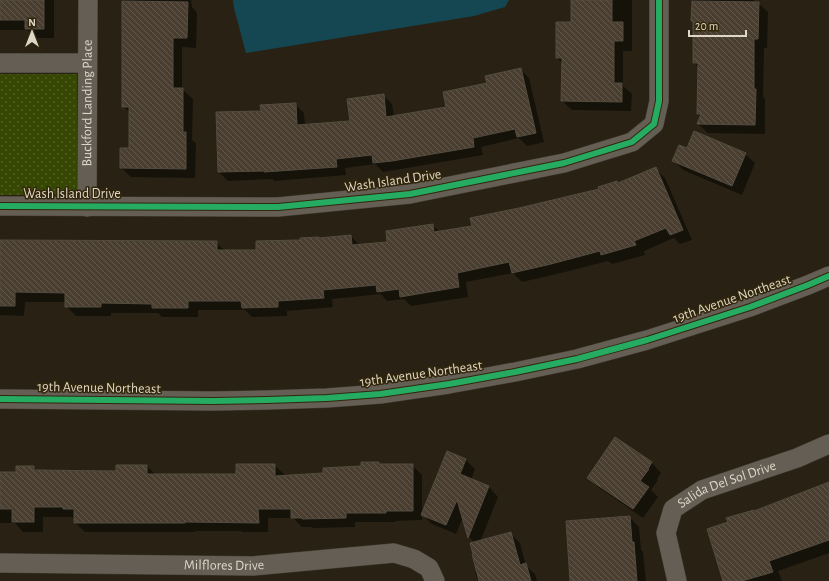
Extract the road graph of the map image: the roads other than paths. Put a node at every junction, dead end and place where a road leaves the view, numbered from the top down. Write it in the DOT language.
graph roads {
  1 [pos="88,0"];
  2 [pos="660,0"];
  3 [pos="0,63"];
  4 [pos="87,63"];
  5 [pos="0,206"];
  6 [pos="87,207"];
  7 [pos="829,276"];
  8 [pos="0,399"];
  9 [pos="829,444"];
  10 [pos="0,563"];
  11 [pos="435,581"];
  12 [pos="677,581"];
  1 -- 4 [label="street, Buckford Landing Place"];
  2 -- 6 [label="street, Wash Island Drive"];
  3 -- 4 [label="street"];
  4 -- 6 [label="street, Buckford Landing Place"];
  5 -- 6 [label="street, Wash Island Drive"];
  7 -- 8 [label="street, 19th Avenue Northeast"];
  9 -- 12 [label="street, Salida Del Sol Drive"];
  10 -- 11 [label="street, Milflores Drive"];
}
